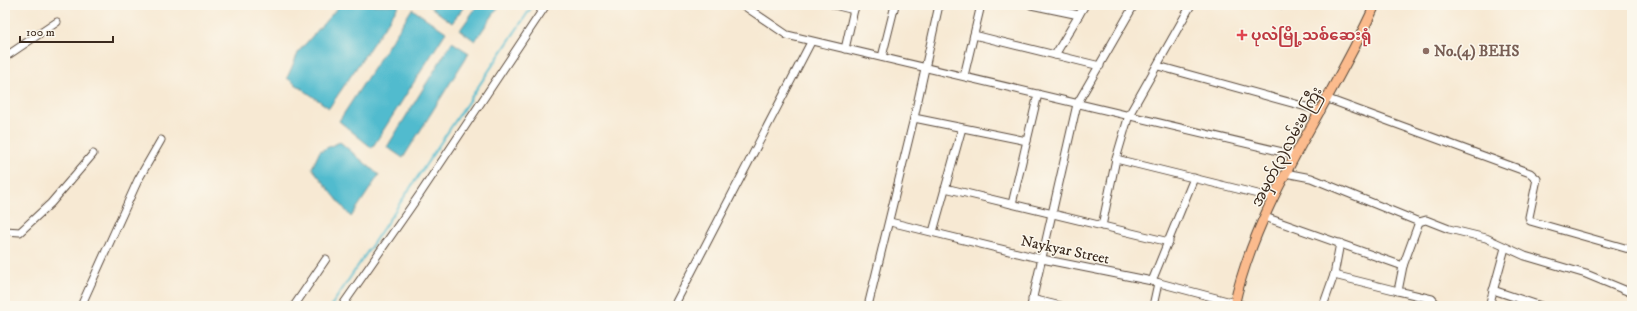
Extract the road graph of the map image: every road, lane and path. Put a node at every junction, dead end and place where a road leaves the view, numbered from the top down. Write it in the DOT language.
graph roads {
  1 [pos="546,5"];
  2 [pos="743,5"];
  3 [pos="834,5"];
  4 [pos="895,5"];
  5 [pos="939,5"];
  6 [pos="981,5"];
  7 [pos="1033,5"];
  8 [pos="1085,5"];
  9 [pos="1134,5"];
  10 [pos="1191,5"];
  11 [pos="1375,5"];
  12 [pos="855,7"];
  13 [pos="1079,15"];
  14 [pos="57,22"];
  15 [pos="974,36"];
  16 [pos="811,42"];
  17 [pos="844,48"];
  18 [pos="1055,55"];
  19 [pos="5,57"];
  20 [pos="882,57"];
  21 [pos="1100,66"];
  22 [pos="1158,66"];
  23 [pos="924,67"];
  24 [pos="964,76"];
  25 [pos="1038,94"];
  26 [pos="1328,99"];
  27 [pos="1077,104"];
  28 [pos="1321,111"];
  29 [pos="1129,115"];
  30 [pos="914,118"];
  31 [pos="962,128"];
  32 [pos="161,140"];
  33 [pos="1027,141"];
  34 [pos="94,154"];
  35 [pos="1295,155"];
  36 [pos="1116,159"];
  37 [pos="1285,173"];
  38 [pos="1194,178"];
  39 [pos="945,188"];
  40 [pos="1274,198"];
  41 [pos="1012,204"];
  42 [pos="1052,214"];
  43 [pos="1265,217"];
  44 [pos="890,222"];
  45 [pos="1419,222"];
  46 [pos="1102,226"];
  47 [pos="5,231"];
  48 [pos="933,232"];
  49 [pos="1169,242"];
  50 [pos="1340,243"];
  51 [pos="1505,248"];
  52 [pos="1632,250"];
  53 [pos="326,259"];
  54 [pos="1042,259"];
  55 [pos="1403,266"];
  56 [pos="1334,275"];
  57 [pos="1155,282"];
  58 [pos="1493,290"];
  59 [pos="1398,291"];
  60 [pos="1632,293"];
  61 [pos="1032,302"];
  62 [pos="1234,305"];
  63 [pos="81,306"];
  64 [pos="294,306"];
  65 [pos="342,306"];
  66 [pos="674,306"];
  67 [pos="868,306"];
  68 [pos="1061,306"];
  69 [pos="1153,306"];
  70 [pos="1246,306"];
  71 [pos="1323,306"];
  72 [pos="1438,306"];
  73 [pos="1489,306"];
  74 [pos="1541,306"];
  1 -- 65 [label="street"];
  2 -- 16 [label="street"];
  3 -- 12 [label="street"];
  4 -- 20 [label="street"];
  5 -- 23 [label="street"];
  6 -- 15 [label="street"];
  7 -- 13 [label="street"];
  8 -- 13 [label="street"];
  9 -- 21 [label="street"];
  10 -- 22 [label="street"];
  11 -- 26 [label="main road, အမှတ်(၃)လမ်းမ ကြီး"];
  12 -- 17 [label="street"];
  13 -- 18 [label="street"];
  14 -- 19 [label="street"];
  15 -- 18 [label="street"];
  15 -- 24 [label="street"];
  16 -- 17 [label="street"];
  16 -- 66 [label="street"];
  17 -- 20 [label="street"];
  18 -- 21 [label="street"];
  20 -- 23 [label="street"];
  21 -- 27 [label="street"];
  22 -- 28 [label="street"];
  22 -- 29 [label="street"];
  23 -- 24 [label="street"];
  23 -- 30 [label="street"];
  24 -- 25 [label="street"];
  25 -- 27 [label="street"];
  25 -- 33 [label="street"];
  26 -- 28 [label="main road, အမှတ်(၃)လမ်းမ ကြီး"];
  26 -- 52 [label="street"];
  27 -- 29 [label="street"];
  27 -- 42 [label="street"];
  28 -- 35 [label="main road, အမှတ်(၃)လမ်းမ ကြီး"];
  29 -- 35 [label="street"];
  29 -- 36 [label="street"];
  30 -- 31 [label="street"];
  30 -- 44 [label="street"];
  31 -- 33 [label="street"];
  31 -- 39 [label="street"];
  32 -- 63 [label="street"];
  33 -- 41 [label="street"];
  34 -- 47 [label="street"];
  35 -- 37 [label="main road, အမှတ်(၃)လမ်းမ ကြီး"];
  36 -- 38 [label="street"];
  36 -- 46 [label="street"];
  37 -- 40 [label="main road, အမှတ်(၃)လမ်းမ ကြီး"];
  37 -- 45 [label="street"];
  38 -- 40 [label="street"];
  38 -- 49 [label="street"];
  39 -- 41 [label="street"];
  39 -- 48 [label="street"];
  40 -- 43 [label="main road, အမှတ်(၃)လမ်းမ ကြီး"];
  41 -- 42 [label="street"];
  42 -- 46 [label="street"];
  42 -- 54 [label="street"];
  43 -- 50 [label="street"];
  43 -- 62 [label="main road, အမှတ်(၃)လမ်းမ ကြီး"];
  44 -- 48 [label="street, Naykyar Street"];
  44 -- 67 [label="street"];
  45 -- 51 [label="street"];
  45 -- 55 [label="street"];
  46 -- 49 [label="street"];
  48 -- 54 [label="street, Naykyar Street"];
  49 -- 57 [label="street"];
  50 -- 55 [label="street"];
  50 -- 56 [label="street"];
  51 -- 58 [label="street"];
  51 -- 60 [label="street"];
  53 -- 64 [label="street"];
  54 -- 57 [label="street, Naykyar Street"];
  54 -- 61 [label="street"];
  55 -- 59 [label="street"];
  56 -- 59 [label="street"];
  56 -- 71 [label="street"];
  57 -- 62 [label="street, Naykyar Street"];
  57 -- 69 [label="street"];
  58 -- 73 [label="street"];
  58 -- 74 [label="street"];
  59 -- 72 [label="street"];
  61 -- 68 [label="street"];
  62 -- 70 [label="street, Naykyar Street"];
}
